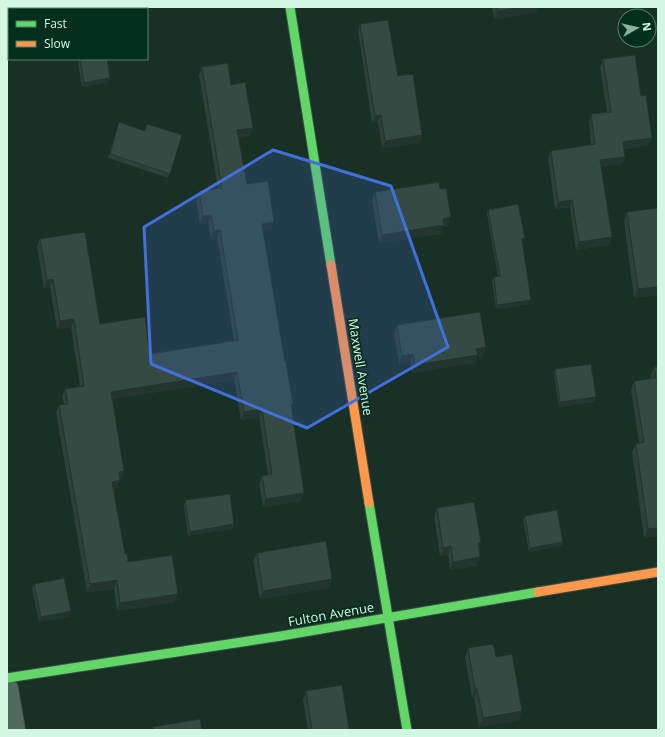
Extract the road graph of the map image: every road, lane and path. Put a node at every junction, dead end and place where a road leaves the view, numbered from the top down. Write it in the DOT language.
graph roads {
  1 [pos="290,7"];
  2 [pos="658,572"];
  3 [pos="389,618"];
  4 [pos="7,678"];
  5 [pos="7,689"];
  6 [pos="14,730"];
  7 [pos="407,730"];
  1 -- 3 [label="street, Maxwell Avenue"];
  2 -- 3 [label="street, Fulton Avenue"];
  3 -- 4 [label="street, Fulton Avenue"];
  3 -- 7 [label="street, Maxwell Avenue"];
  5 -- 6 [label="street"];
}
